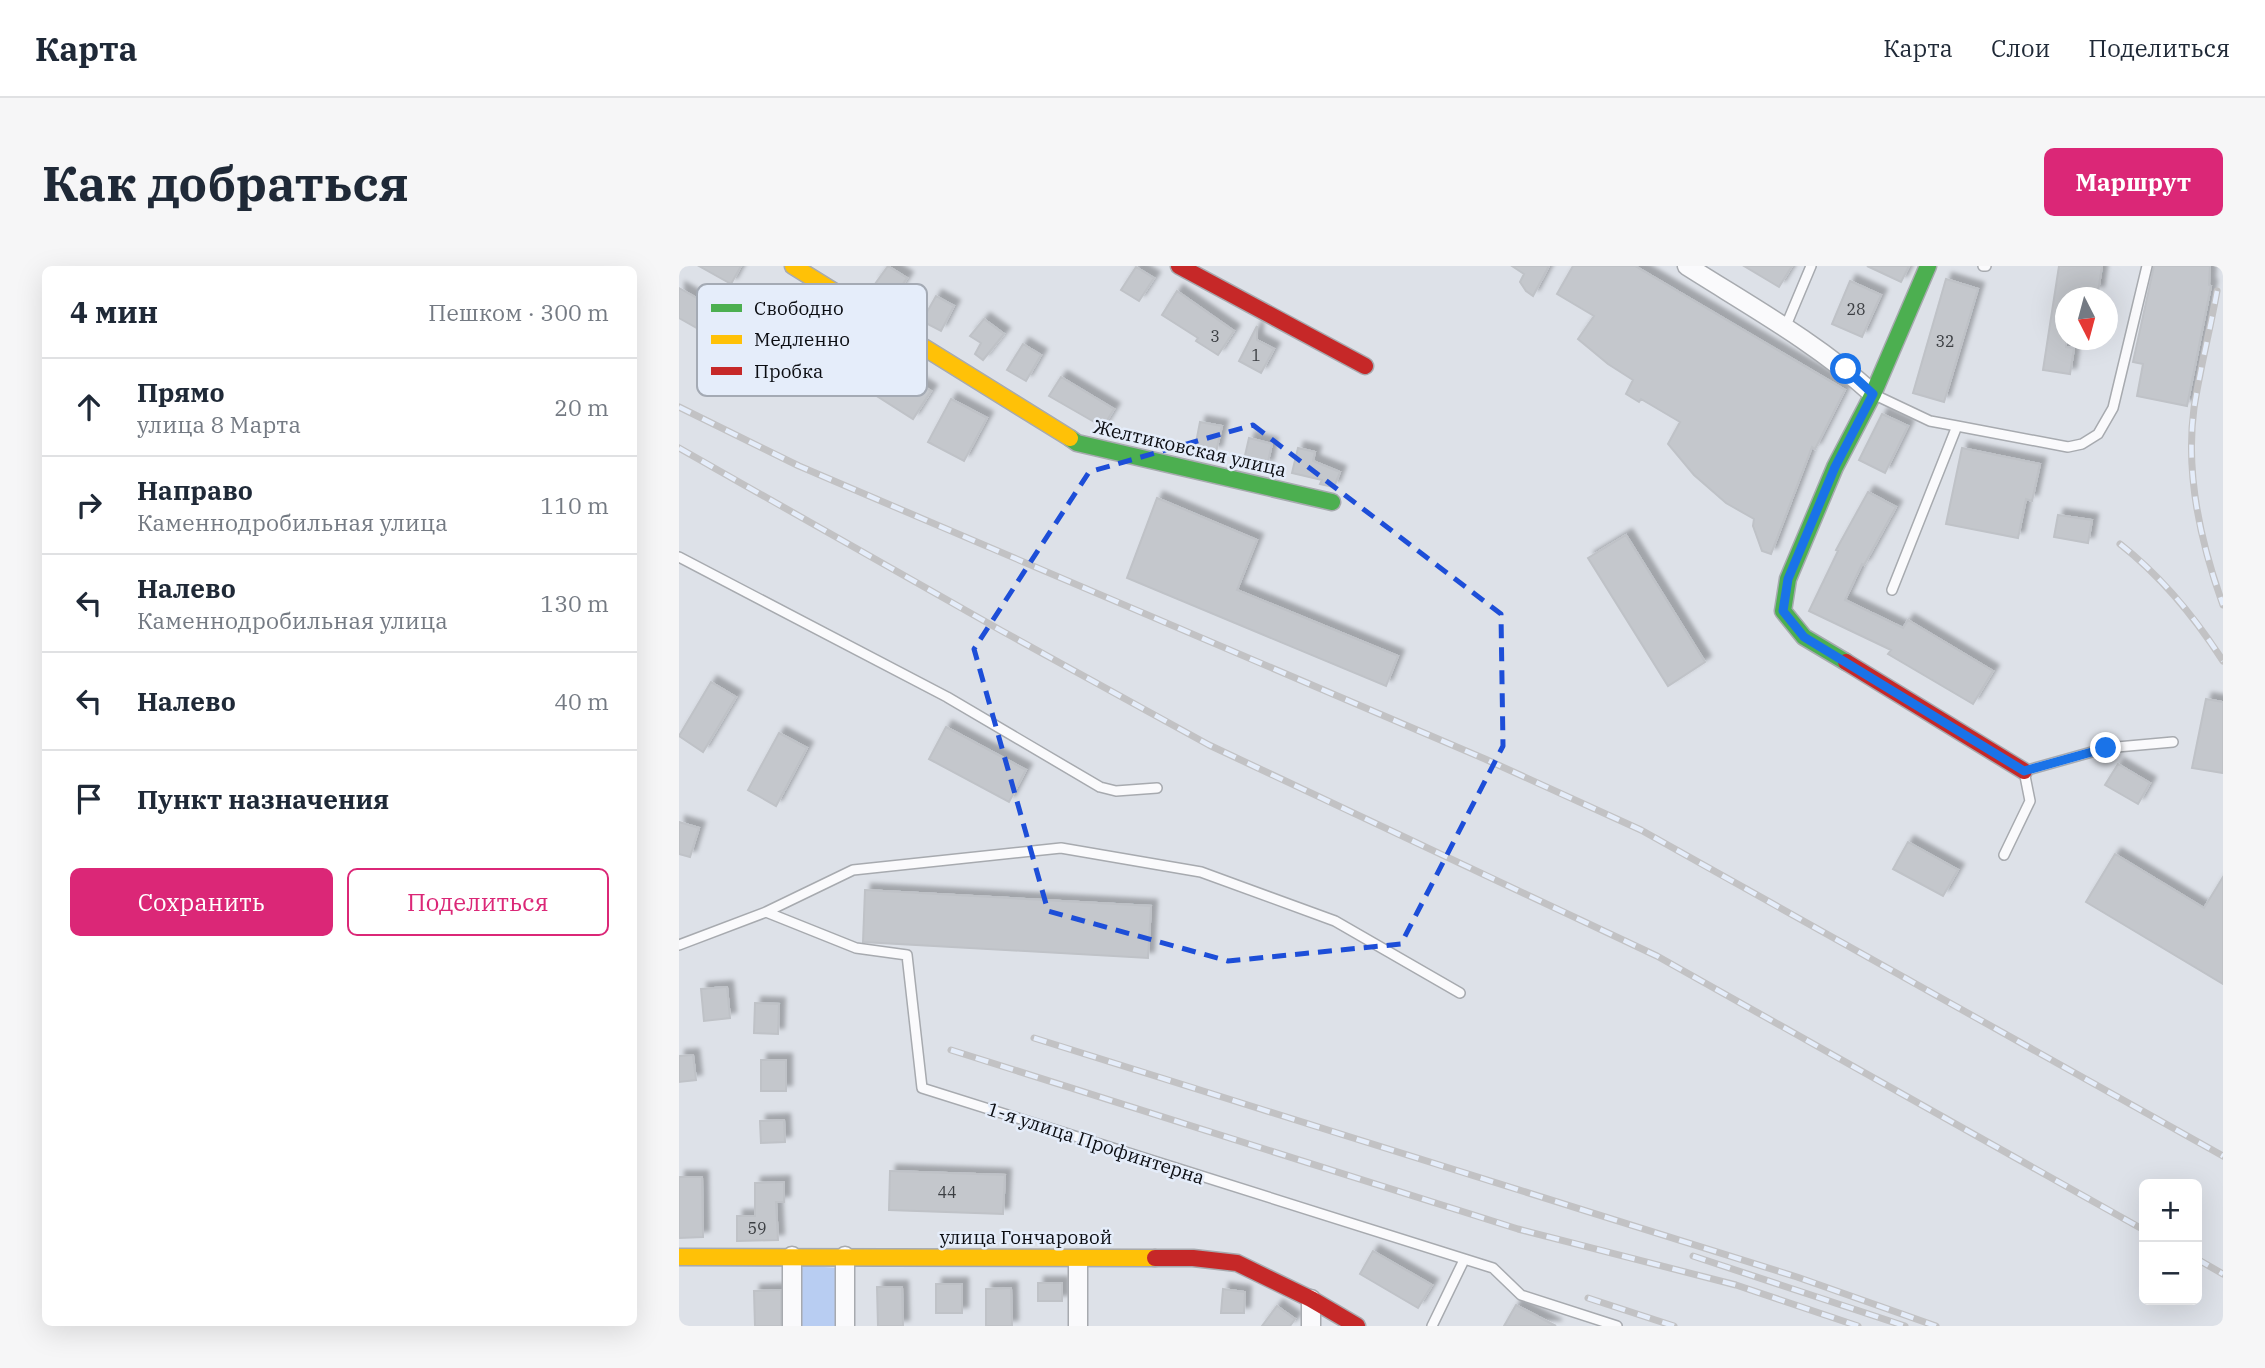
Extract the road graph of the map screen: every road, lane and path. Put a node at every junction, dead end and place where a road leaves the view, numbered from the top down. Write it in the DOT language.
graph roads {
  1 [pos="793,266"];
  2 [pos="1179,266"];
  3 [pos="1687,266"];
  4 [pos="1811,266"];
  5 [pos="1929,266"];
  6 [pos="2147,266"];
  7 [pos="822,284"];
  8 [pos="1785,328"];
  9 [pos="927,350"];
  10 [pos="1365,366"];
  11 [pos="1873,394"];
  12 [pos="1957,426"];
  13 [pos="1332,502"];
  14 [pos="679,557"];
  15 [pos="1892,590"];
  16 [pos="2173,741"];
  17 [pos="2024,771"];
  18 [pos="1157,788"];
  19 [pos="2004,855"];
  20 [pos="766,912"];
  21 [pos="679,945"];
  22 [pos="1460,993"];
  23 [pos="792,1256"];
  24 [pos="845,1256"];
  25 [pos="679,1257"];
  26 [pos="1078,1259"];
  27 [pos="1464,1260"];
  28 [pos="1311,1299"];
  29 [pos="792,1326"];
  30 [pos="845,1326"];
  31 [pos="1078,1326"];
  32 [pos="1311,1326"];
  33 [pos="1357,1326"];
  34 [pos="1432,1326"];
  35 [pos="1617,1326"];
  1 -- 7 [label="street, Желтиковская улица"];
  2 -- 10 [label="street"];
  3 -- 8 [label="street"];
  4 -- 8 [label="lane"];
  5 -- 11 [label="street"];
  6 -- 12 [label="lane"];
  8 -- 11 [label="street"];
  9 -- 13 [label="street, Желтиковская улица"];
  11 -- 12 [label="lane"];
  11 -- 17 [label="street"];
  12 -- 15 [label="lane"];
  14 -- 18 [label="lane"];
  16 -- 17 [label="lane"];
  17 -- 19 [label="lane"];
  20 -- 21 [label="lane"];
  20 -- 22 [label="lane"];
  20 -- 27 [label="lane, 1-я улица Профинтерна"];
  23 -- 24 [label="street, улица Гончаровой"];
  23 -- 25 [label="street, улица Гончаровой"];
  23 -- 29 [label="street"];
  24 -- 26 [label="street, улица Гончаровой"];
  24 -- 30 [label="street"];
  26 -- 28 [label="street, улица Гончаровой"];
  26 -- 31 [label="street"];
  27 -- 34 [label="lane"];
  27 -- 35 [label="lane, 1-я улица Профинтерна"];
  28 -- 32 [label="street"];
  28 -- 33 [label="street, улица Гончаровой"];
}
